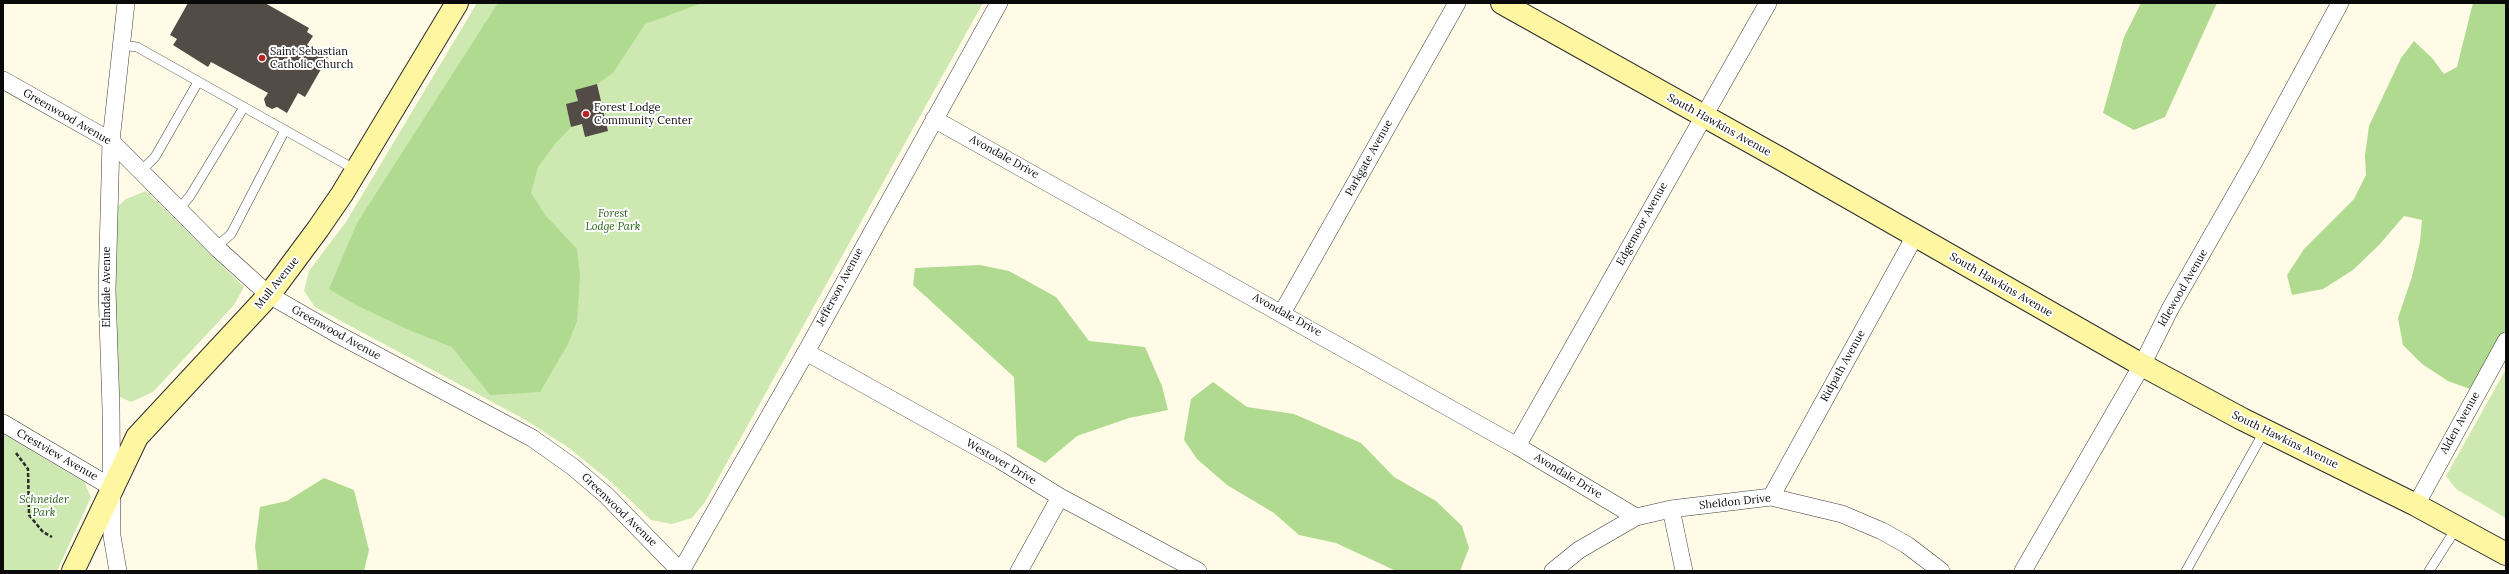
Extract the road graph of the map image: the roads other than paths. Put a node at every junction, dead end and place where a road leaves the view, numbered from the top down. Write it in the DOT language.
graph roads {
  1 [pos="126,3"];
  2 [pos="457,3"];
  3 [pos="999,3"];
  4 [pos="1457,3"];
  5 [pos="1502,3"];
  6 [pos="1768,3"];
  7 [pos="2340,3"];
  8 [pos="121,45"];
  9 [pos="3,80"];
  10 [pos="198,82"];
  11 [pos="244,107"];
  12 [pos="1704,117"];
  13 [pos="934,119"];
  14 [pos="285,130"];
  15 [pos="111,141"];
  16 [pos="356,170"];
  17 [pos="141,171"];
  18 [pos="179,209"];
  19 [pos="1915,236"];
  20 [pos="216,247"];
  21 [pos="269,295"];
  22 [pos="1282,313"];
  23 [pos="2506,341"];
  24 [pos="806,352"];
  25 [pos="2142,365"];
  26 [pos="3,423"];
  27 [pos="2265,430"];
  28 [pos="1517,446"];
  29 [pos="111,487"];
  30 [pos="1060,496"];
  31 [pos="1771,497"];
  32 [pos="2416,505"];
  33 [pos="1671,509"];
  34 [pos="1636,517"];
  35 [pos="2457,527"];
  36 [pos="2506,554"];
  37 [pos="73,571"];
  38 [pos="118,571"];
  39 [pos="680,571"];
  40 [pos="1019,571"];
  41 [pos="1198,571"];
  42 [pos="1553,571"];
  43 [pos="1684,571"];
  44 [pos="1941,571"];
  45 [pos="2023,571"];
  46 [pos="2186,571"];
  47 [pos="2429,571"];
  1 -- 8 [label="street, Elmdale Avenue"];
  2 -- 16 [label="main road, Mull Avenue"];
  3 -- 13 [label="street, Jefferson Avenue"];
  4 -- 22 [label="street, Parkgate Avenue"];
  5 -- 12 [label="main road, South Hawkins Avenue"];
  6 -- 12 [label="street, Edgemoor Avenue"];
  7 -- 25 [label="street, Idlewood Avenue"];
  8 -- 10 [label="lane"];
  8 -- 15 [label="street, Elmdale Avenue"];
  9 -- 15 [label="street, Greenwood Avenue"];
  10 -- 11 [label="lane"];
  10 -- 17 [label="lane"];
  11 -- 14 [label="lane"];
  11 -- 18 [label="lane"];
  12 -- 19 [label="main road, South Hawkins Avenue"];
  12 -- 28 [label="street, Edgemoor Avenue"];
  13 -- 22 [label="street, Avondale Drive"];
  13 -- 24 [label="street, Jefferson Avenue"];
  14 -- 16 [label="lane"];
  14 -- 20 [label="lane"];
  15 -- 17 [label="street, Greenwood Avenue"];
  15 -- 29 [label="street, Elmdale Avenue"];
  16 -- 21 [label="main road, Mull Avenue"];
  17 -- 18 [label="street, Greenwood Avenue"];
  18 -- 20 [label="street, Greenwood Avenue"];
  19 -- 25 [label="main road, South Hawkins Avenue"];
  19 -- 31 [label="street, Ridpath Avenue"];
  20 -- 21 [label="street, Greenwood Avenue"];
  21 -- 29 [label="main road, Mull Avenue"];
  21 -- 39 [label="street, Greenwood Avenue"];
  22 -- 28 [label="street, Avondale Drive"];
  23 -- 32 [label="street, Alden Avenue"];
  24 -- 30 [label="street, Westover Drive"];
  24 -- 39 [label="street, Jefferson Avenue"];
  25 -- 27 [label="main road, South Hawkins Avenue"];
  25 -- 45 [label="street, Idlewood Avenue"];
  26 -- 29 [label="street, Crestview Avenue"];
  27 -- 32 [label="main road, South Hawkins Avenue"];
  27 -- 46 [label="lane"];
  28 -- 34 [label="street, Avondale Drive"];
  29 -- 37 [label="main road, Mull Avenue"];
  29 -- 38 [label="street, Elmdale Avenue"];
  30 -- 40 [label="street"];
  30 -- 41 [label="street, Westover Drive"];
  31 -- 33 [label="street, Sheldon Drive"];
  31 -- 44 [label="street, Sheldon Drive"];
  32 -- 35 [label="main road, South Hawkins Avenue"];
  33 -- 34 [label="street, Sheldon Drive"];
  33 -- 43 [label="street"];
  34 -- 42 [label="street, Sheldon Drive"];
  35 -- 36 [label="main road, South Hawkins Avenue"];
  35 -- 47 [label="lane"];
}
